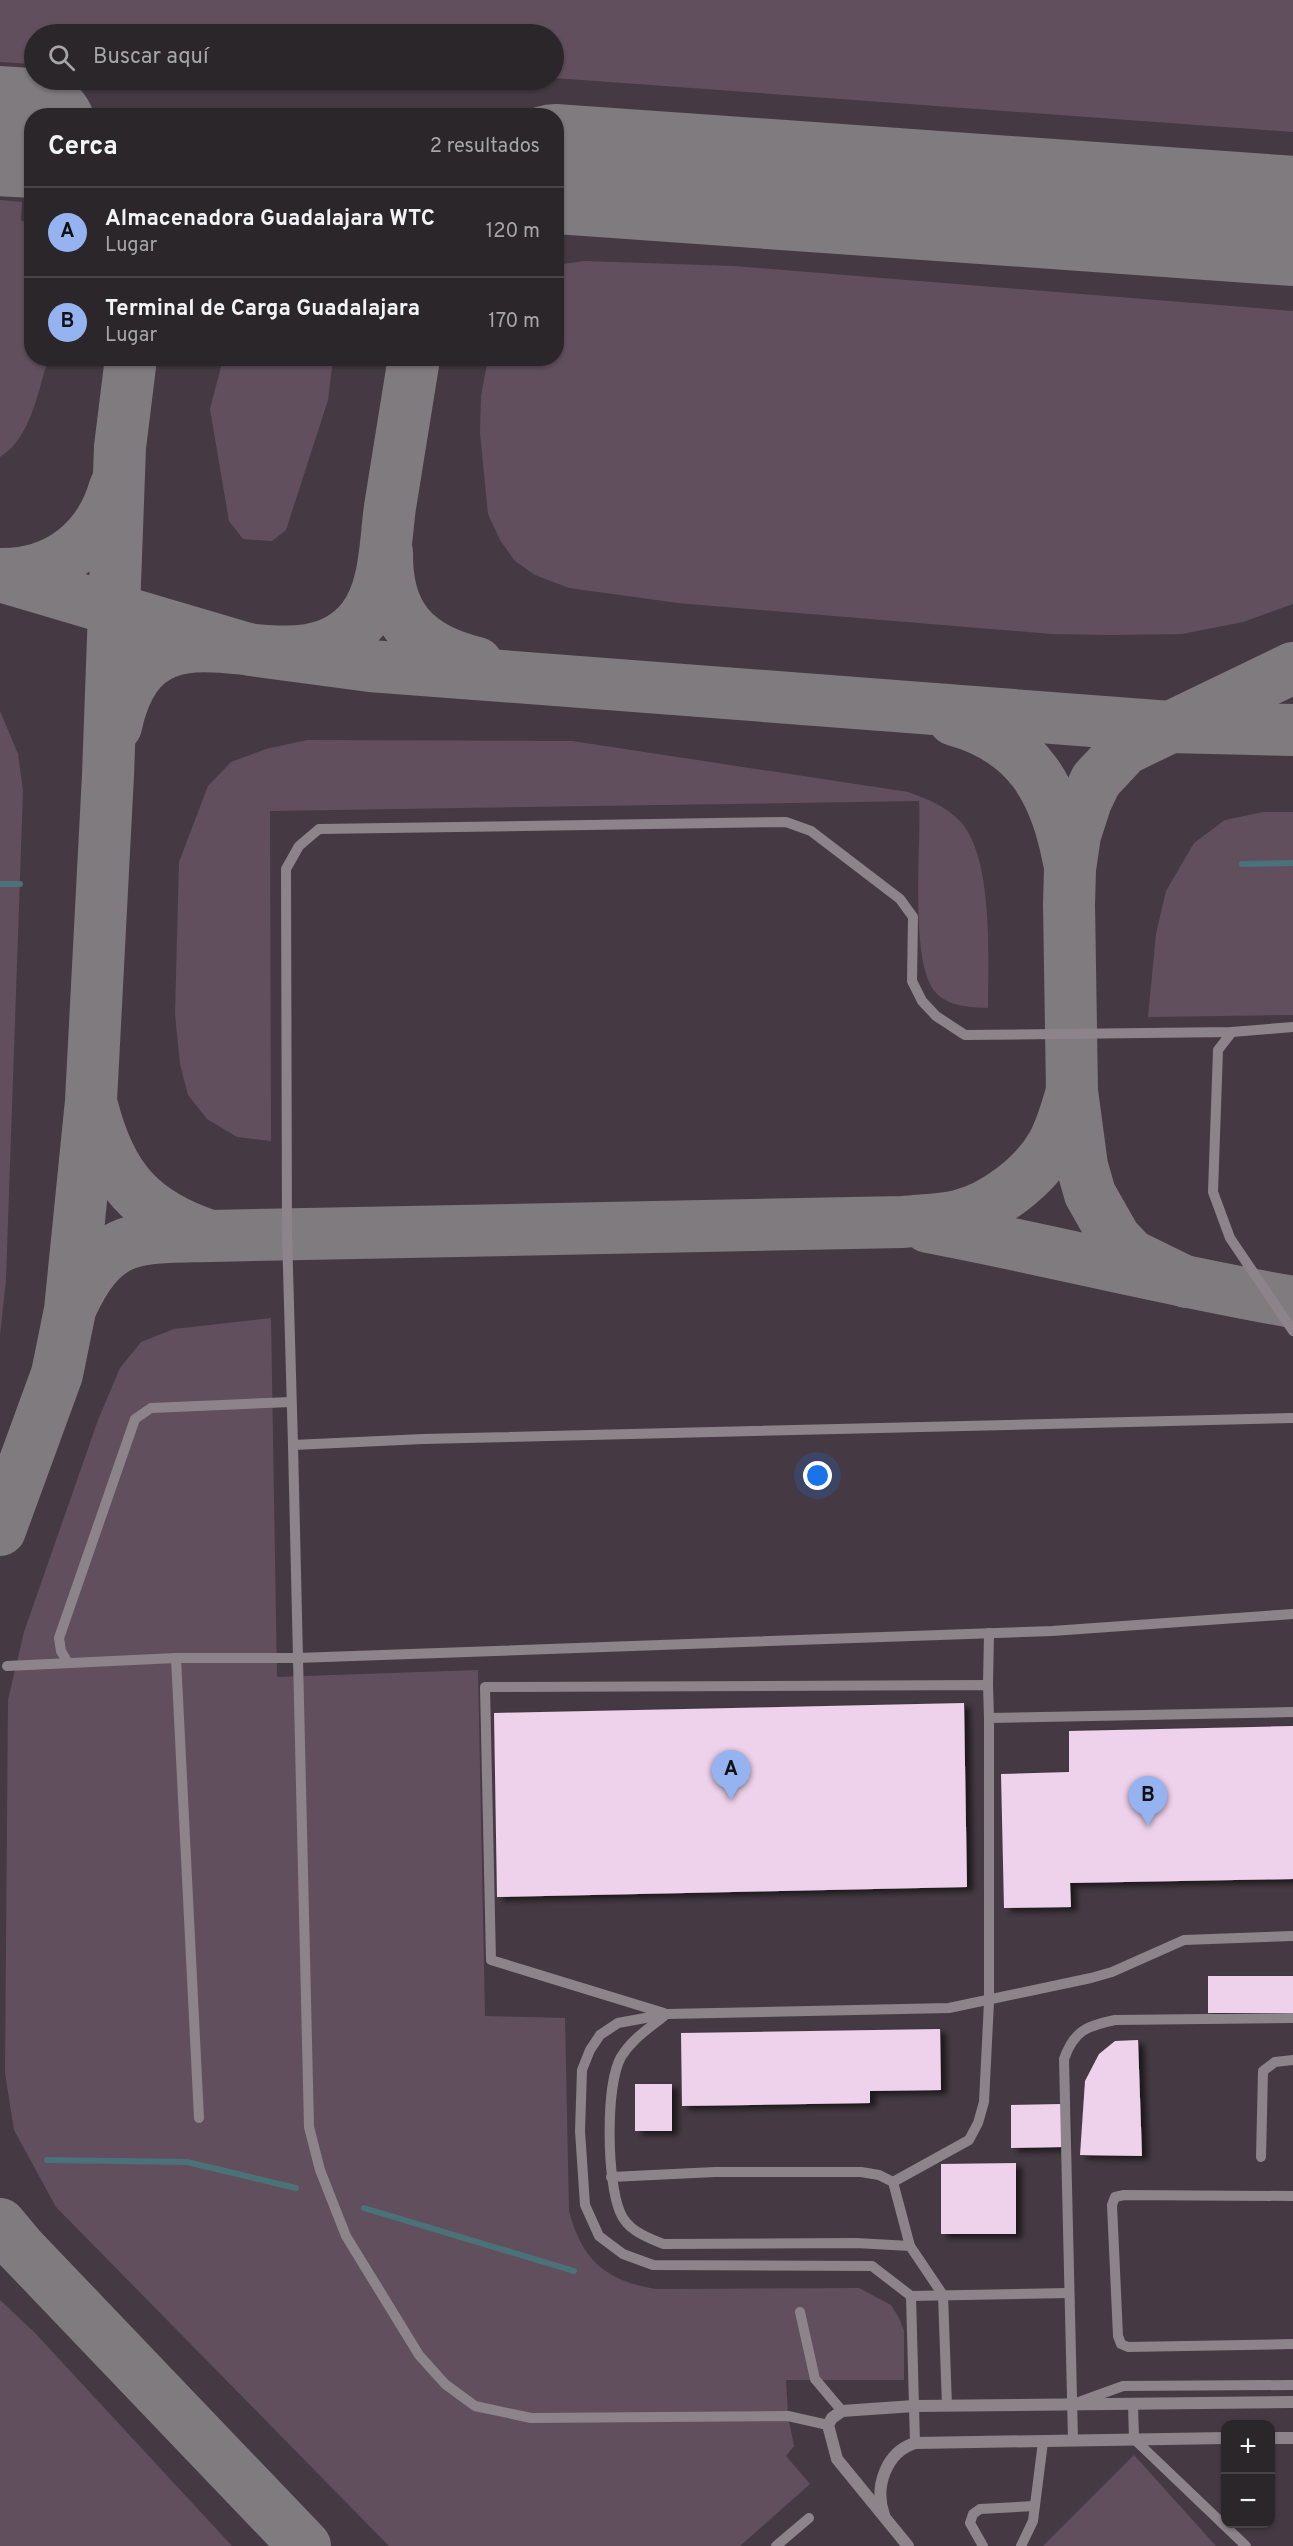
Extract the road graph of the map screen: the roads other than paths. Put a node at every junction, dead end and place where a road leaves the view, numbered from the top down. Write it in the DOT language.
graph roads {
  1 [pos="1293,1027"];
  2 [pos="1232,1032"];
  3 [pos="1293,1331"];
  4 [pos="291,1402"];
  5 [pos="1293,1418"];
  6 [pos="292,1446"];
  7 [pos="1293,1614"];
  8 [pos="989,1633"];
  9 [pos="176,1658"];
  10 [pos="297,1658"];
  11 [pos="69,1663"];
  12 [pos="6,1666"];
  13 [pos="988,1685"];
  14 [pos="1293,1712"];
  15 [pos="989,1718"];
  16 [pos="1293,1936"];
  17 [pos="989,2002"];
  18 [pos="667,2014"];
  19 [pos="1293,2018"];
  20 [pos="1293,2060"];
  21 [pos="199,2118"];
  22 [pos="1261,2157"];
  23 [pos="611,2177"];
  24 [pos="893,2182"];
  25 [pos="1293,2196"];
  26 [pos="910,2246"];
  27 [pos="1069,2293"];
  28 [pos="943,2295"];
  29 [pos="911,2296"];
  30 [pos="800,2312"];
  31 [pos="1293,2344"];
  32 [pos="1293,2385"];
  33 [pos="1293,2402"];
  34 [pos="1073,2404"];
  35 [pos="1133,2404"];
  36 [pos="914,2406"];
  37 [pos="947,2406"];
  38 [pos="843,2411"];
  39 [pos="828,2425"];
  40 [pos="1221,2438"];
  41 [pos="1275,2438"];
  42 [pos="1293,2438"];
  43 [pos="1134,2439"];
  44 [pos="1073,2440"];
  45 [pos="1043,2442"];
  46 [pos="915,2443"];
  47 [pos="1034,2506"];
  48 [pos="808,2518"];
  49 [pos="886,2522"];
  50 [pos="904,2545"];
  51 [pos="776,2546"];
  52 [pos="984,2546"];
  53 [pos="1021,2546"];
  54 [pos="1246,2546"];
  1 -- 2 [label="lane"];
  2 -- 3 [label="lane"];
  2 -- 4 [label="lane"];
  4 -- 6 [label="lane"];
  4 -- 11 [label="lane"];
  5 -- 6 [label="lane"];
  6 -- 10 [label="lane"];
  7 -- 8 [label="lane"];
  8 -- 10 [label="lane"];
  8 -- 13 [label="lane"];
  9 -- 10 [label="lane"];
  9 -- 11 [label="lane"];
  9 -- 21 [label="lane"];
  10 -- 39 [label="lane"];
  11 -- 12 [label="lane"];
  13 -- 15 [label="lane"];
  13 -- 18 [label="lane"];
  14 -- 15 [label="lane"];
  15 -- 17 [label="lane"];
  16 -- 17 [label="lane"];
  17 -- 18 [label="lane"];
  17 -- 24 [label="lane"];
  18 -- 23 [label="lane"];
  18 -- 29 [label="lane"];
  19 -- 27 [label="lane"];
  20 -- 22 [label="lane"];
  23 -- 24 [label="lane"];
  23 -- 26 [label="lane"];
  24 -- 26 [label="lane"];
  25 -- 31 [label="lane"];
  26 -- 28 [label="lane"];
  27 -- 28 [label="lane"];
  27 -- 34 [label="lane"];
  28 -- 29 [label="lane"];
  28 -- 37 [label="lane"];
  29 -- 36 [label="lane"];
  30 -- 38 [label="lane"];
  32 -- 34 [label="lane"];
  33 -- 35 [label="street"];
  34 -- 35 [label="street"];
  34 -- 37 [label="street"];
  34 -- 44 [label="lane"];
  35 -- 43 [label="lane"];
  36 -- 37 [label="street"];
  36 -- 38 [label="street"];
  36 -- 46 [label="lane"];
  38 -- 39 [label="street"];
  39 -- 49 [label="street"];
  40 -- 43 [label="street"];
  41 -- 42 [label="street"];
  43 -- 44 [label="street"];
  43 -- 54 [label="lane"];
  44 -- 45 [label="street"];
  45 -- 46 [label="street"];
  45 -- 47 [label="lane"];
  46 -- 49 [label="street"];
  47 -- 52 [label="lane"];
  47 -- 53 [label="lane"];
  48 -- 51 [label="lane"];
  49 -- 50 [label="street"];
}
